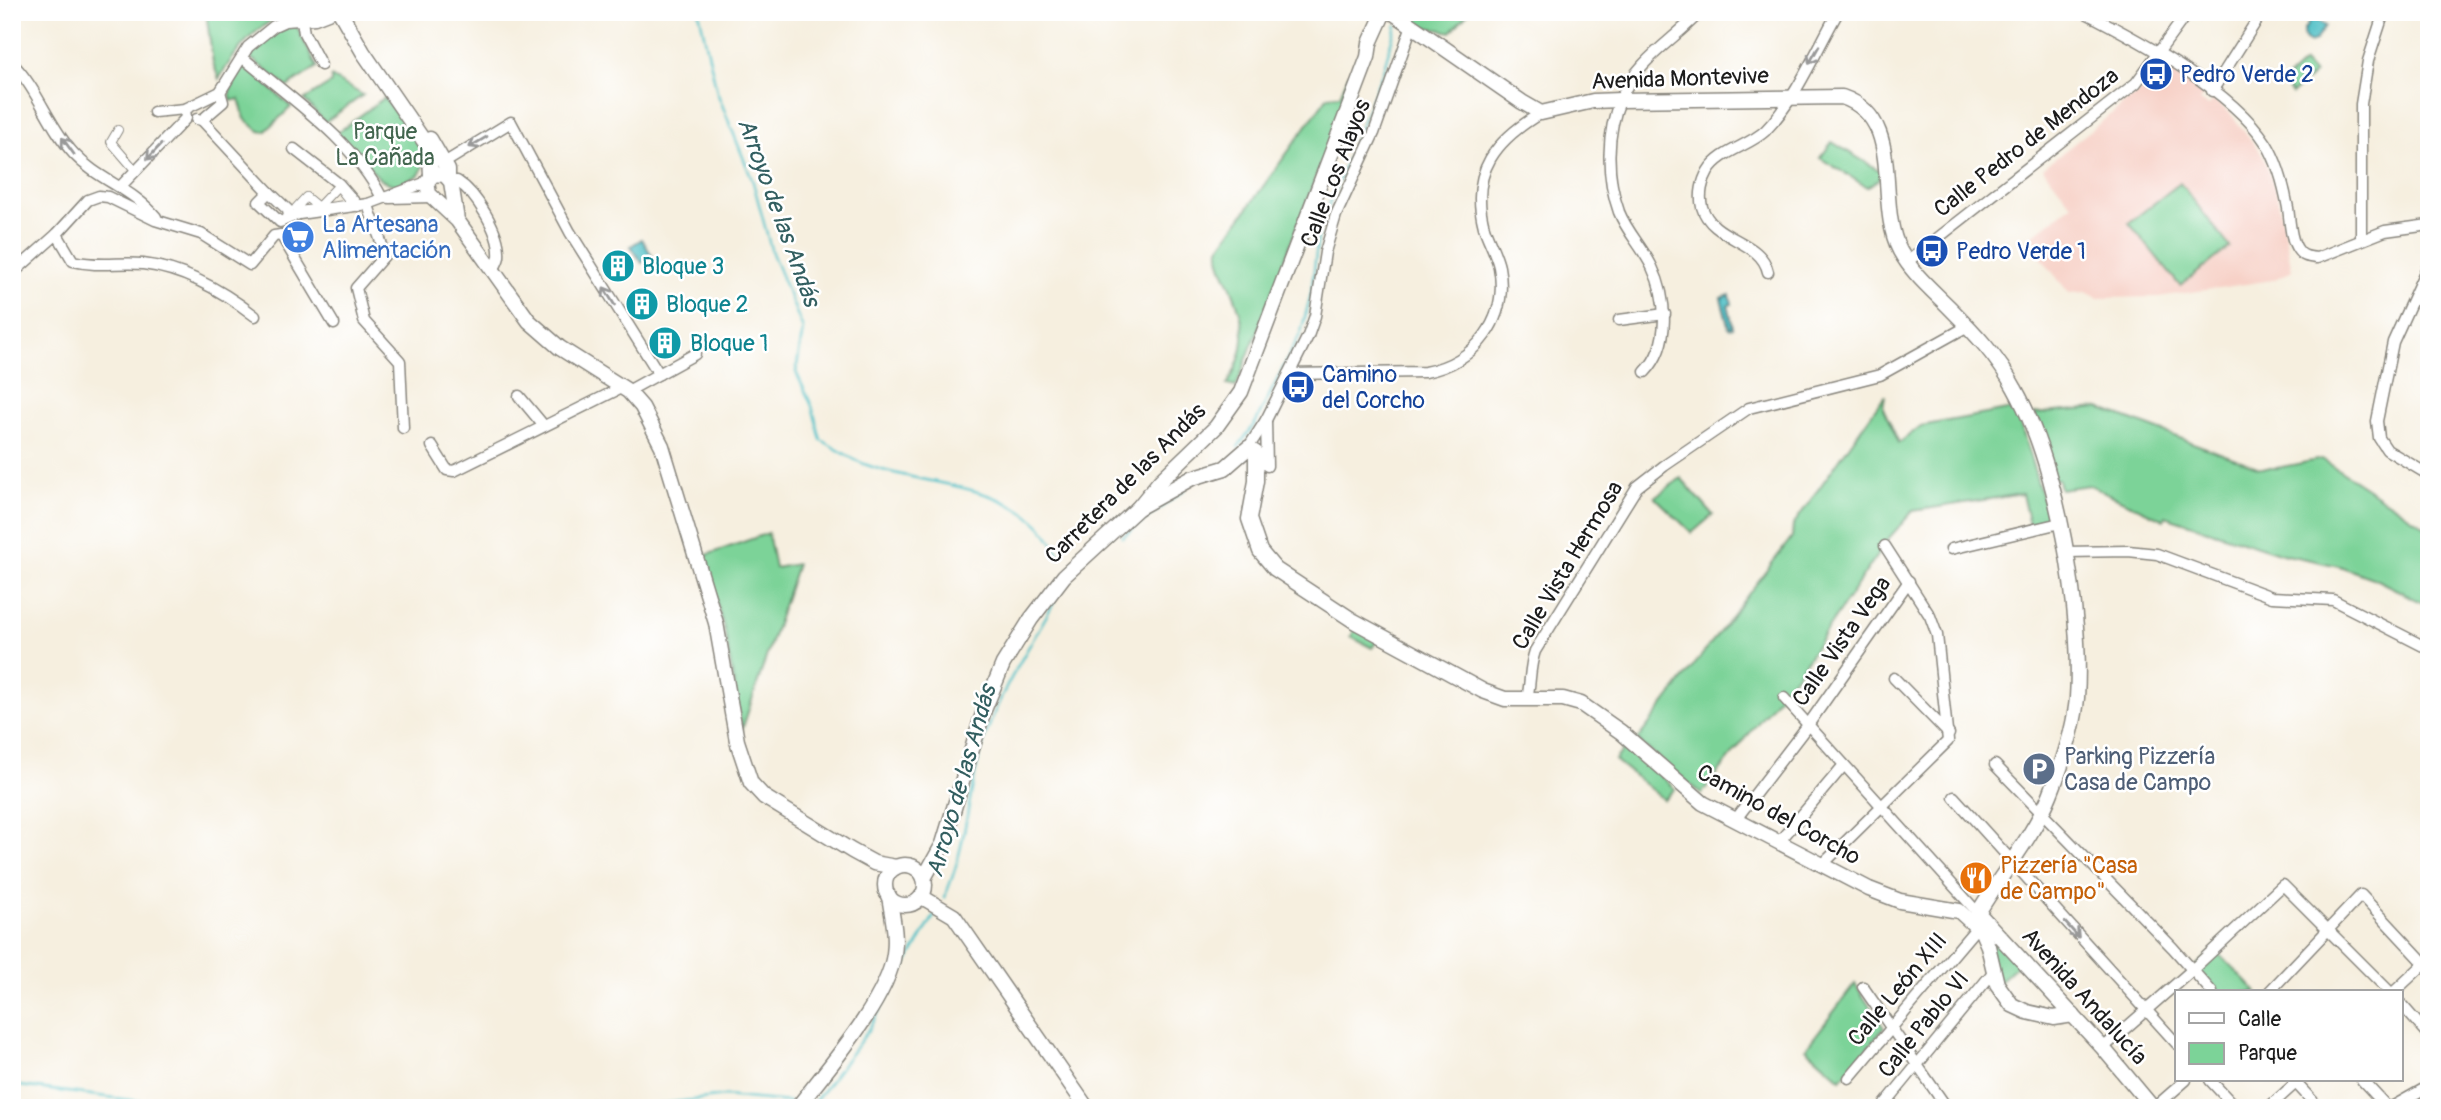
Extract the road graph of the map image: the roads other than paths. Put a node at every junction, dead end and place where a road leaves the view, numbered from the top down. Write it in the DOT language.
graph roads {
  1 [pos="333,12"];
  2 [pos="340,12"];
  3 [pos="1385,12"];
  4 [pos="1392,12"];
  5 [pos="1700,12"];
  6 [pos="1838,12"];
  7 [pos="2084,12"];
  8 [pos="2188,12"];
  9 [pos="2262,12"];
  10 [pos="2384,12"];
  11 [pos="302,21"];
  12 [pos="1411,28"];
  13 [pos="2158,53"];
  14 [pos="242,57"];
  15 [pos="12,63"];
  16 [pos="321,65"];
  17 [pos="2212,91"];
  18 [pos="220,92"];
  19 [pos="1791,97"];
  20 [pos="1620,100"];
  21 [pos="397,102"];
  22 [pos="154,112"];
  23 [pos="186,113"];
  24 [pos="1541,113"];
  25 [pos="202,120"];
  26 [pos="118,130"];
  27 [pos="294,149"];
  28 [pos="444,163"];
  29 [pos="136,172"];
  30 [pos="450,182"];
  31 [pos="121,186"];
  32 [pos="431,188"];
  33 [pos="384,198"];
  34 [pos="363,205"];
  35 [pos="318,207"];
  36 [pos="155,220"];
  37 [pos="457,220"];
  38 [pos="287,221"];
  39 [pos="2429,225"];
  40 [pos="57,234"];
  41 [pos="2361,239"];
  42 [pos="1907,262"];
  43 [pos="2429,263"];
  44 [pos="492,272"];
  45 [pos="1768,272"];
  46 [pos="12,274"];
  47 [pos="1665,314"];
  48 [pos="255,316"];
  49 [pos="1619,320"];
  50 [pos="334,324"];
  51 [pos="1968,326"];
  52 [pos="695,354"];
  53 [pos="1645,372"];
  54 [pos="659,374"];
  55 [pos="1289,374"];
  56 [pos="625,389"];
  57 [pos="519,396"];
  58 [pos="1266,420"];
  59 [pos="544,426"];
  60 [pos="403,428"];
  61 [pos="432,446"];
  62 [pos="1250,449"];
  63 [pos="1262,468"];
  64 [pos="1185,473"];
  65 [pos="2429,475"];
  66 [pos="1138,508"];
  67 [pos="2060,523"];
  68 [pos="1885,546"];
  69 [pos="1951,549"];
  70 [pos="2066,552"];
  71 [pos="1909,581"];
  72 [pos="2429,649"];
  73 [pos="1894,678"];
  74 [pos="1784,698"];
  75 [pos="1527,699"];
  76 [pos="1808,725"];
  77 [pos="1949,734"];
  78 [pos="1844,765"];
  79 [pos="1995,765"];
  80 [pos="1954,797"];
  81 [pos="1882,805"];
  82 [pos="2041,813"];
  83 [pos="1735,819"];
  84 [pos="1779,842"];
  85 [pos="935,856"];
  86 [pos="2010,861"];
  87 [pos="874,863"];
  88 [pos="1823,864"];
  89 [pos="913,866"];
  90 [pos="896,867"];
  91 [pos="924,878"];
  92 [pos="886,880"];
  93 [pos="889,896"];
  94 [pos="915,900"];
  95 [pos="894,919"];
  96 [pos="1978,920"];
  97 [pos="2328,929"];
  98 [pos="2427,965"];
  99 [pos="2192,970"];
  100 [pos="1994,971"];
  101 [pos="1863,987"];
  102 [pos="2210,990"];
  103 [pos="2275,990"];
  104 [pos="2390,990"];
  105 [pos="2395,990"];
  106 [pos="2402,1005"];
  107 [pos="2145,1010"];
  108 [pos="2073,1015"];
  109 [pos="1892,1028"];
  110 [pos="2429,1036"];
  111 [pos="2175,1042"];
  112 [pos="2103,1048"];
  113 [pos="1917,1065"];
  114 [pos="1849,1078"];
  115 [pos="2184,1082"];
  116 [pos="2212,1082"];
  117 [pos="2295,1082"];
  118 [pos="2297,1082"];
  119 [pos="2364,1082"];
  120 [pos="2429,1086"];
  121 [pos="1885,1104"];
  122 [pos="797,1108"];
  123 [pos="1087,1108"];
  124 [pos="1947,1108"];
  125 [pos="2153,1108"];
  126 [pos="2236,1108"];
  127 [pos="2268,1108"];
  128 [pos="2319,1108"];
  129 [pos="2389,1108"];
  1 -- 11 [label="street"];
  2 -- 21 [label="street"];
  3 -- 64 [label="street, Carretera de las Andás"];
  4 -- 12 [label="street"];
  5 -- 20 [label="street"];
  6 -- 19 [label="street, one-way"];
  7 -- 13 [label="street"];
  8 -- 13 [label="street, Calle Pedro de Mendoza"];
  9 -- 17 [label="street"];
  10 -- 41 [label="street"];
  11 -- 14 [label="street"];
  11 -- 16 [label="street"];
  12 -- 24 [label="street"];
  12 -- 55 [label="street, Calle Los Alayos"];
  13 -- 17 [label="street"];
  13 -- 42 [label="street, Calle Pedro de Mendoza"];
  14 -- 18 [label="street"];
  14 -- 33 [label="street"];
  31 -- 15 [label="street, one-way"];
  17 -- 41 [label="street"];
  18 -- 23 [label="street"];
  18 -- 25 [label="street"];
  19 -- 20 [label="street, Avenida Montevive"];
  19 -- 42 [label="street, Avenida Montevive"];
  19 -- 45 [label="street"];
  20 -- 24 [label="street, Avenida Montevive"];
  20 -- 47 [label="street"];
  21 -- 28 [label="street"];
  21 -- 32 [label="street"];
  22 -- 23 [label="street"];
  23 -- 25 [label="street"];
  23 -- 29 [label="street, one-way"];
  24 -- 55 [label="street, Avenida Montevive"];
  25 -- 38 [label="street"];
  26 -- 29 [label="street"];
  27 -- 34 [label="street"];
  28 -- 30 [label="street"];
  54 -- 28 [label="street, one-way"];
  29 -- 31 [label="street"];
  30 -- 32 [label="street"];
  30 -- 32 [label="street"];
  30 -- 37 [label="street"];
  30 -- 44 [label="street"];
  31 -- 36 [label="street"];
  32 -- 33 [label="street"];
  32 -- 37 [label="street"];
  33 -- 34 [label="street"];
  34 -- 38 [label="street"];
  34 -- 60 [label="street"];
  35 -- 35 [label="street"];
  36 -- 38 [label="street"];
  36 -- 40 [label="street"];
  37 -- 44 [label="street"];
  38 -- 50 [label="street"];
  39 -- 41 [label="street"];
  40 -- 46 [label="street"];
  40 -- 48 [label="street"];
  42 -- 51 [label="street, Avenida Montevive"];
  43 -- 65 [label="street"];
  44 -- 56 [label="street"];
  47 -- 49 [label="street"];
  47 -- 53 [label="street"];
  51 -- 67 [label="street, Avenida Montevive"];
  51 -- 75 [label="street, Calle Vista Hermosa"];
  52 -- 54 [label="street"];
  54 -- 56 [label="street"];
  55 -- 58 [label="street, Camino del Corcho"];
  56 -- 59 [label="street"];
  56 -- 87 [label="street"];
  57 -- 59 [label="street"];
  58 -- 62 [label="street, Camino del Corcho"];
  58 -- 63 [label="street, Camino del Corcho"];
  59 -- 61 [label="street"];
  62 -- 63 [label="street"];
  62 -- 64 [label="street"];
  63 -- 75 [label="street, Camino del Corcho"];
  64 -- 66 [label="street"];
  64 -- 66 [label="street, Carretera de las Andás"];
  66 -- 85 [label="street, Carretera de las Andás"];
  67 -- 69 [label="street"];
  67 -- 70 [label="street, Avenida Montevive"];
  68 -- 71 [label="street"];
  70 -- 72 [label="street"];
  70 -- 82 [label="street, Avenida Montevive"];
  71 -- 76 [label="street, Calle Vista Vega"];
  71 -- 77 [label="street"];
  73 -- 77 [label="street"];
  74 -- 76 [label="street, Avenida Andalucía"];
  75 -- 83 [label="street, Camino del Corcho"];
  76 -- 78 [label="street, Avenida Andalucía"];
  76 -- 83 [label="street, Calle Vista Vega"];
  77 -- 81 [label="street"];
  78 -- 81 [label="street, Avenida Andalucía"];
  78 -- 84 [label="street"];
  79 -- 82 [label="street"];
  80 -- 86 [label="street"];
  81 -- 88 [label="street"];
  81 -- 96 [label="street, Avenida Andalucía"];
  82 -- 86 [label="street, Avenida Montevive"];
  82 -- 99 [label="street"];
  83 -- 84 [label="street, Camino del Corcho"];
  84 -- 88 [label="street, Camino del Corcho"];
  85 -- 89 [label="street"];
  85 -- 91 [label="street, Carretera de las Andás"];
  86 -- 96 [label="street, Avenida Montevive"];
  86 -- 107 [label="street, one-way"];
  87 -- 90 [label="street"];
  87 -- 92 [label="street"];
  88 -- 96 [label="street, Camino del Corcho"];
  89 -- 90 [label="street"];
  89 -- 91 [label="street"];
  90 -- 92 [label="street"];
  91 -- 94 [label="street"];
  92 -- 93 [label="street"];
  93 -- 94 [label="street"];
  93 -- 95 [label="street"];
  94 -- 95 [label="street"];
  94 -- 123 [label="street"];
  95 -- 122 [label="street"];
  96 -- 100 [label="street, Camino del Corcho"];
  96 -- 108 [label="street, Avenida Andalucía"];
  96 -- 109 [label="street, Calle León XIII"];
  97 -- 98 [label="street"];
  97 -- 99 [label="street"];
  97 -- 103 [label="street"];
  97 -- 104 [label="street"];
  98 -- 105 [label="street"];
  99 -- 102 [label="street"];
  99 -- 107 [label="street"];
  100 -- 108 [label="street, Camino del Corcho"];
  100 -- 113 [label="street, Calle Pablo VI"];
  101 -- 109 [label="street"];
  106 -- 110 [label="street"];
  107 -- 111 [label="street"];
  107 -- 112 [label="street"];
  108 -- 112 [label="street, Avenida Andalucía"];
  109 -- 113 [label="street"];
  109 -- 114 [label="street, Calle León XIII"];
  112 -- 125 [label="street, Avenida Andalucía"];
  113 -- 121 [label="street, Calle Pablo VI"];
  113 -- 124 [label="street"];
  115 -- 125 [label="street"];
  116 -- 126 [label="street"];
  117 -- 127 [label="street"];
  118 -- 128 [label="street"];
  119 -- 129 [label="street"];
  120 -- 129 [label="street"];
}
